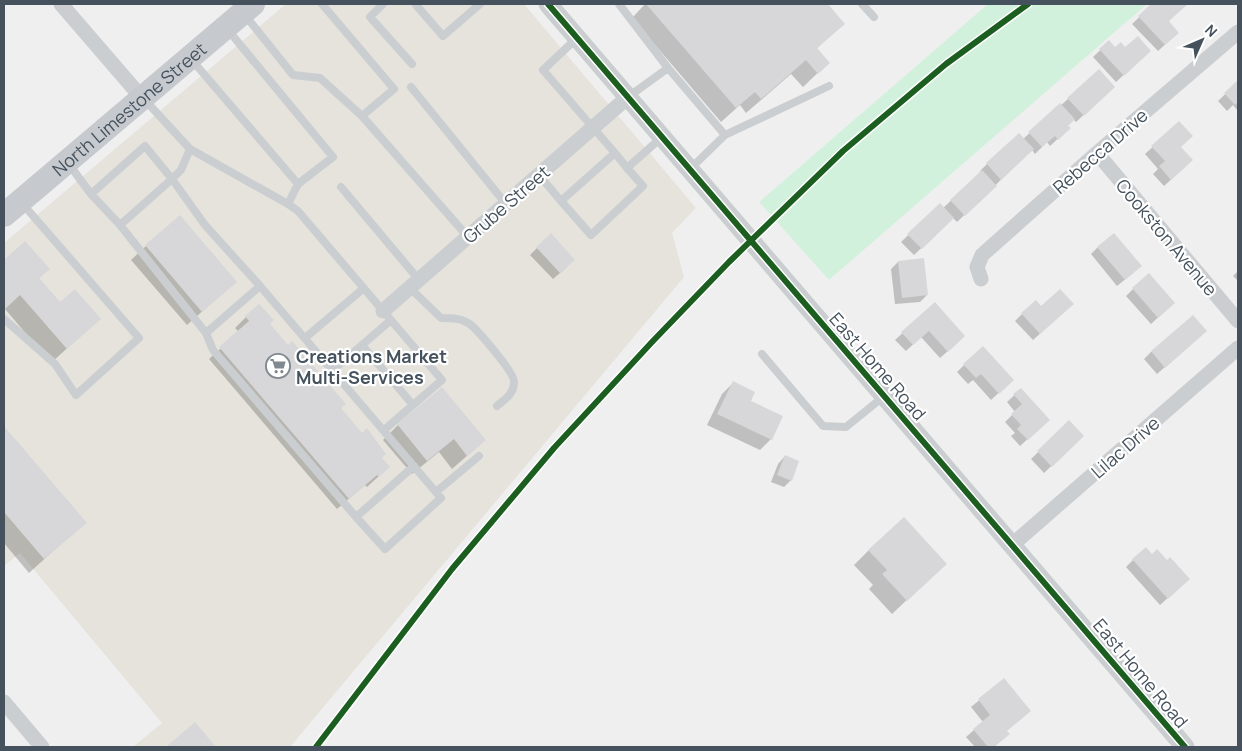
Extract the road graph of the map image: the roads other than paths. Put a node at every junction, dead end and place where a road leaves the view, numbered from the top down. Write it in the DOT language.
graph roads {
  1 [pos="61,4"];
  2 [pos="322,4"];
  3 [pos="383,4"];
  4 [pos="418,4"];
  5 [pos="480,4"];
  6 [pos="548,4"];
  7 [pos="619,4"];
  8 [pos="862,4"];
  9 [pos="245,10"];
  10 [pos="874,18"];
  11 [pos="1238,32"];
  12 [pos="577,38"];
  13 [pos="190,57"];
  14 [pos="412,64"];
  15 [pos="668,68"];
  16 [pos="830,86"];
  17 [pos="411,87"];
  18 [pos="628,97"];
  19 [pos="142,98"];
  20 [pos="362,116"];
  21 [pos="592,128"];
  22 [pos="725,135"];
  23 [pos="662,137"];
  24 [pos="190,149"];
  25 [pos="615,153"];
  26 [pos="1096,153"];
  27 [pos="66,162"];
  28 [pos="627,168"];
  29 [pos="690,169"];
  30 [pos="539,175"];
  31 [pos="172,179"];
  32 [pos="298,184"];
  33 [pos="341,187"];
  34 [pos="91,194"];
  35 [pos="561,200"];
  36 [pos="288,204"];
  37 [pos="506,204"];
  38 [pos="12,208"];
  39 [pos="120,225"];
  40 [pos="468,237"];
  41 [pos="981,279"];
  42 [pos="415,284"];
  43 [pos="260,286"];
  44 [pos="364,288"];
  45 [pos="387,316"];
  46 [pos="4,319"];
  47 [pos="1238,321"];
  48 [pos="206,333"];
  49 [pos="305,338"];
  50 [pos="362,345"];
  51 [pos="1238,348"];
  52 [pos="762,354"];
  53 [pos="333,370"];
  54 [pos="884,396"];
  55 [pos="413,406"];
  56 [pos="496,406"];
  57 [pos="384,430"];
  58 [pos="479,456"];
  59 [pos="414,466"];
  60 [pos="436,492"];
  61 [pos="356,517"];
  62 [pos="1012,545"];
  63 [pos="4,702"];
  64 [pos="42,747"];
  65 [pos="1184,747"];
  1 -- 19 [label="street"];
  2 -- 20 [label="lane"];
  3 -- 14 [label="lane"];
  4 -- 5 [label="lane"];
  6 -- 12 [label="street, East Home Road"];
  7 -- 15 [label="lane"];
  8 -- 10 [label="lane"];
  9 -- 13 [label="main road, North Limestone Street"];
  9 -- 20 [label="lane"];
  9 -- 32 [label="lane"];
  11 -- 26 [label="street, Rebecca Drive"];
  12 -- 18 [label="street, East Home Road"];
  12 -- 21 [label="lane"];
  13 -- 19 [label="main road, North Limestone Street"];
  13 -- 32 [label="lane"];
  15 -- 18 [label="lane"];
  15 -- 22 [label="lane"];
  16 -- 22 [label="lane"];
  17 -- 37 [label="lane"];
  18 -- 21 [label="street, Grube Street"];
  18 -- 23 [label="street, East Home Road"];
  19 -- 24 [label="lane"];
  19 -- 27 [label="main road, North Limestone Street"];
  20 -- 40 [label="lane"];
  21 -- 25 [label="lane"];
  21 -- 30 [label="street, Grube Street"];
  22 -- 29 [label="lane"];
  23 -- 28 [label="lane"];
  23 -- 29 [label="street, East Home Road"];
  24 -- 31 [label="lane"];
  24 -- 36 [label="lane"];
  25 -- 28 [label="lane"];
  25 -- 35 [label="lane"];
  26 -- 41 [label="street, Rebecca Drive"];
  26 -- 47 [label="street, Cookston Avenue"];
  27 -- 34 [label="lane"];
  27 -- 38 [label="main road, North Limestone Street"];
  28 -- 35 [label="lane"];
  29 -- 54 [label="street, East Home Road"];
  30 -- 35 [label="lane"];
  30 -- 37 [label="street, Grube Street"];
  31 -- 34 [label="lane"];
  31 -- 39 [label="lane"];
  31 -- 43 [label="lane"];
  32 -- 36 [label="lane"];
  33 -- 42 [label="lane"];
  34 -- 39 [label="lane"];
  36 -- 44 [label="lane"];
  37 -- 40 [label="street, Grube Street"];
  38 -- 46 [label="lane"];
  39 -- 48 [label="lane"];
  40 -- 42 [label="street, Grube Street"];
  42 -- 45 [label="street, Grube Street"];
  42 -- 56 [label="lane"];
  43 -- 48 [label="lane"];
  43 -- 49 [label="lane"];
  44 -- 45 [label="lane"];
  44 -- 49 [label="lane"];
  45 -- 50 [label="lane"];
  45 -- 55 [label="lane"];
  48 -- 61 [label="lane"];
  49 -- 53 [label="lane"];
  50 -- 53 [label="lane"];
  50 -- 55 [label="lane"];
  51 -- 62 [label="street, Lilac Drive"];
  52 -- 54 [label="lane"];
  53 -- 57 [label="lane"];
  54 -- 62 [label="street, East Home Road"];
  55 -- 57 [label="lane"];
  57 -- 59 [label="lane"];
  58 -- 60 [label="lane"];
  59 -- 60 [label="lane"];
  59 -- 61 [label="lane"];
  60 -- 61 [label="lane"];
  62 -- 65 [label="street, East Home Road"];
  63 -- 64 [label="street"];
}
